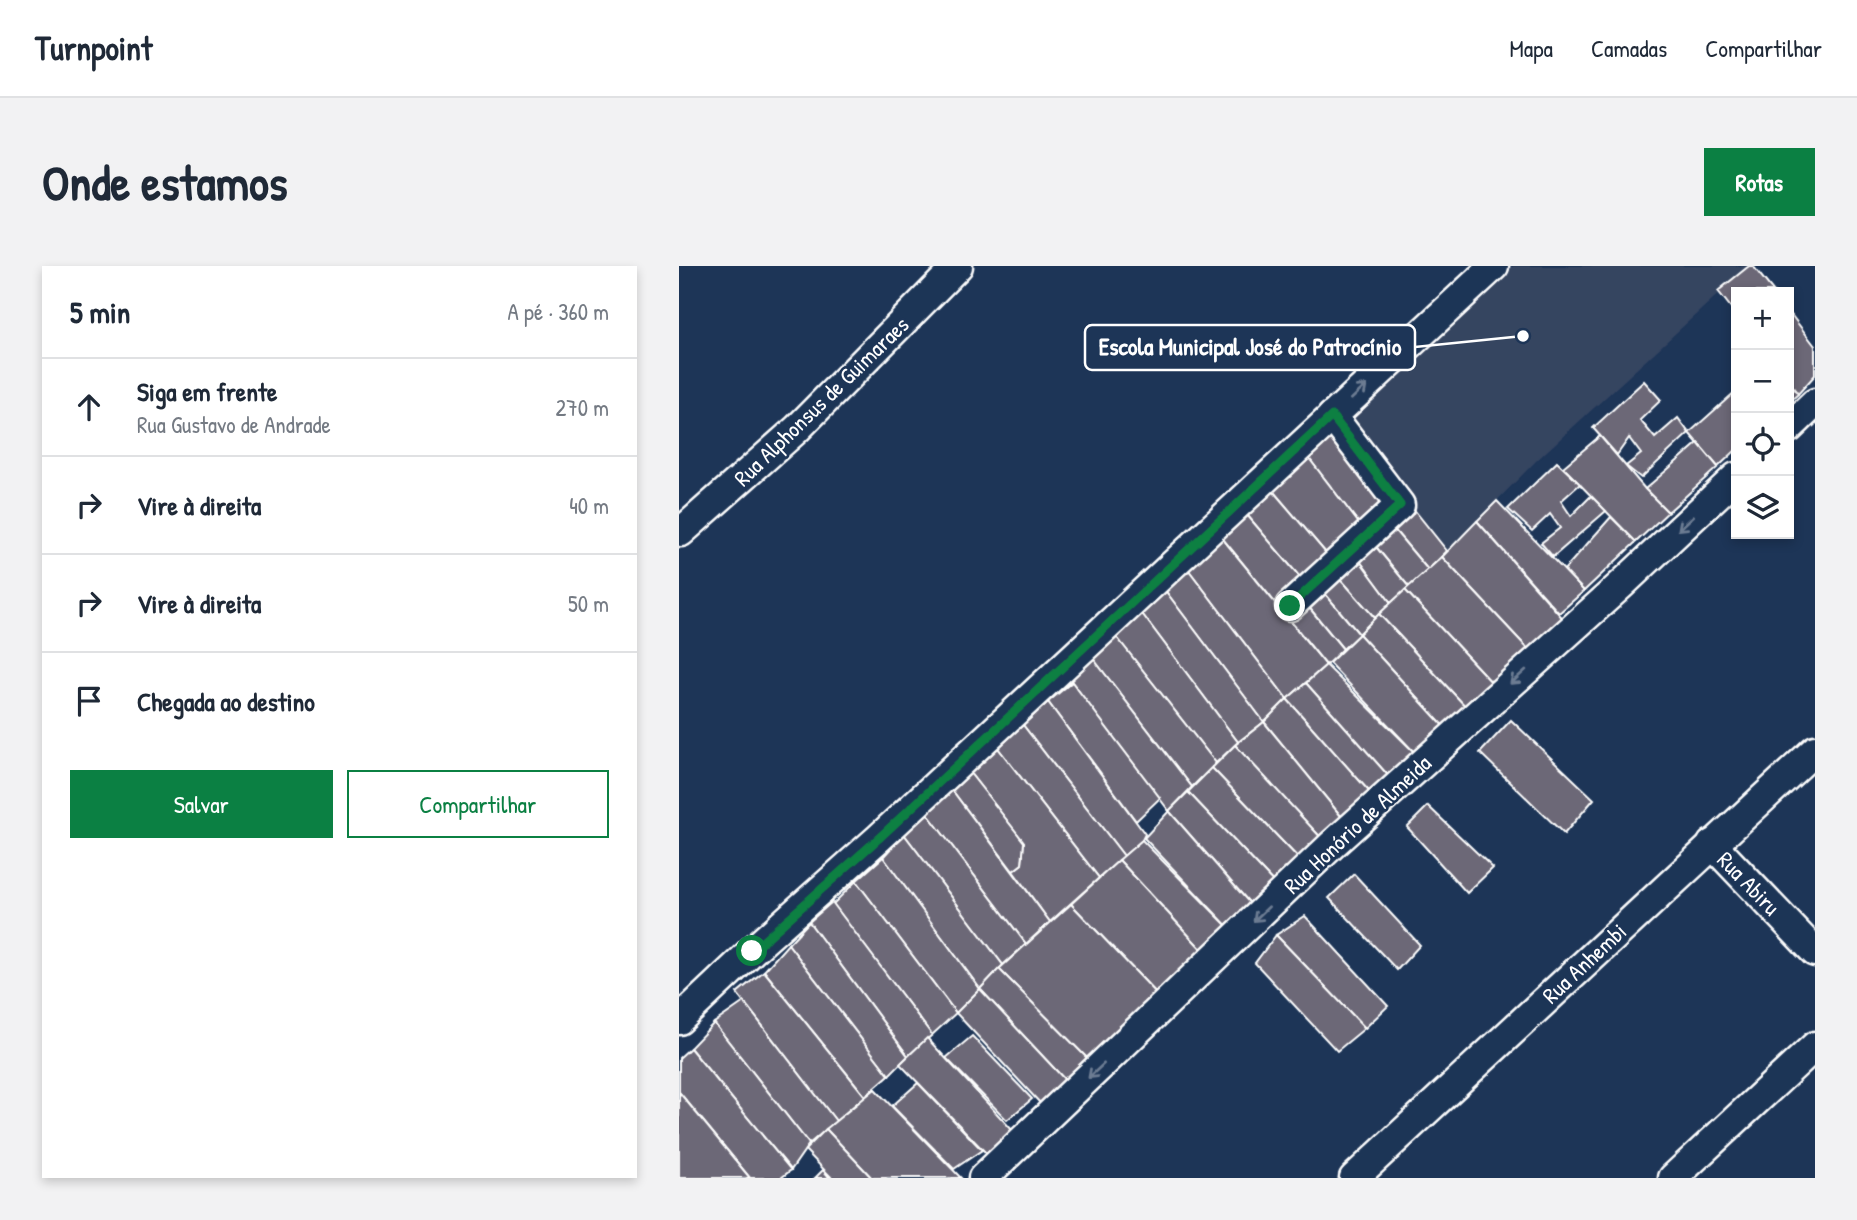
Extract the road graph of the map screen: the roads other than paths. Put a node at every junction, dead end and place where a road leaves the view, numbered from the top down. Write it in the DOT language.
graph roads {
  1 [pos="958,266"];
  2 [pos="1494,266"];
  3 [pos="1815,403"];
  4 [pos="1332,416"];
  5 [pos="1794,423"];
  6 [pos="1731,482"];
  7 [pos="681,532"];
  8 [pos="1290,606"];
  9 [pos="1815,750"];
  10 [pos="1712,844"];
  11 [pos="1815,952"];
  12 [pos="679,1020"];
  13 [pos="1815,1046"];
  14 [pos="983,1178"];
  15 [pos="1354,1178"];
  16 [pos="1674,1178"];
  1 -- 7 [label="street, Rua Alphonsus de Guimaraes"];
  4 -- 2 [label="street, one-way"];
  3 -- 5 [label="street"];
  4 -- 8 [label="street"];
  4 -- 12 [label="street"];
  6 -- 14 [label="street, Rua Honório de Almeida, one-way"];
  9 -- 10 [label="street, Rua Anhembi"];
  10 -- 11 [label="street, Rua Abiru"];
  10 -- 15 [label="street, Rua Anhembi"];
  13 -- 16 [label="street"];
}
